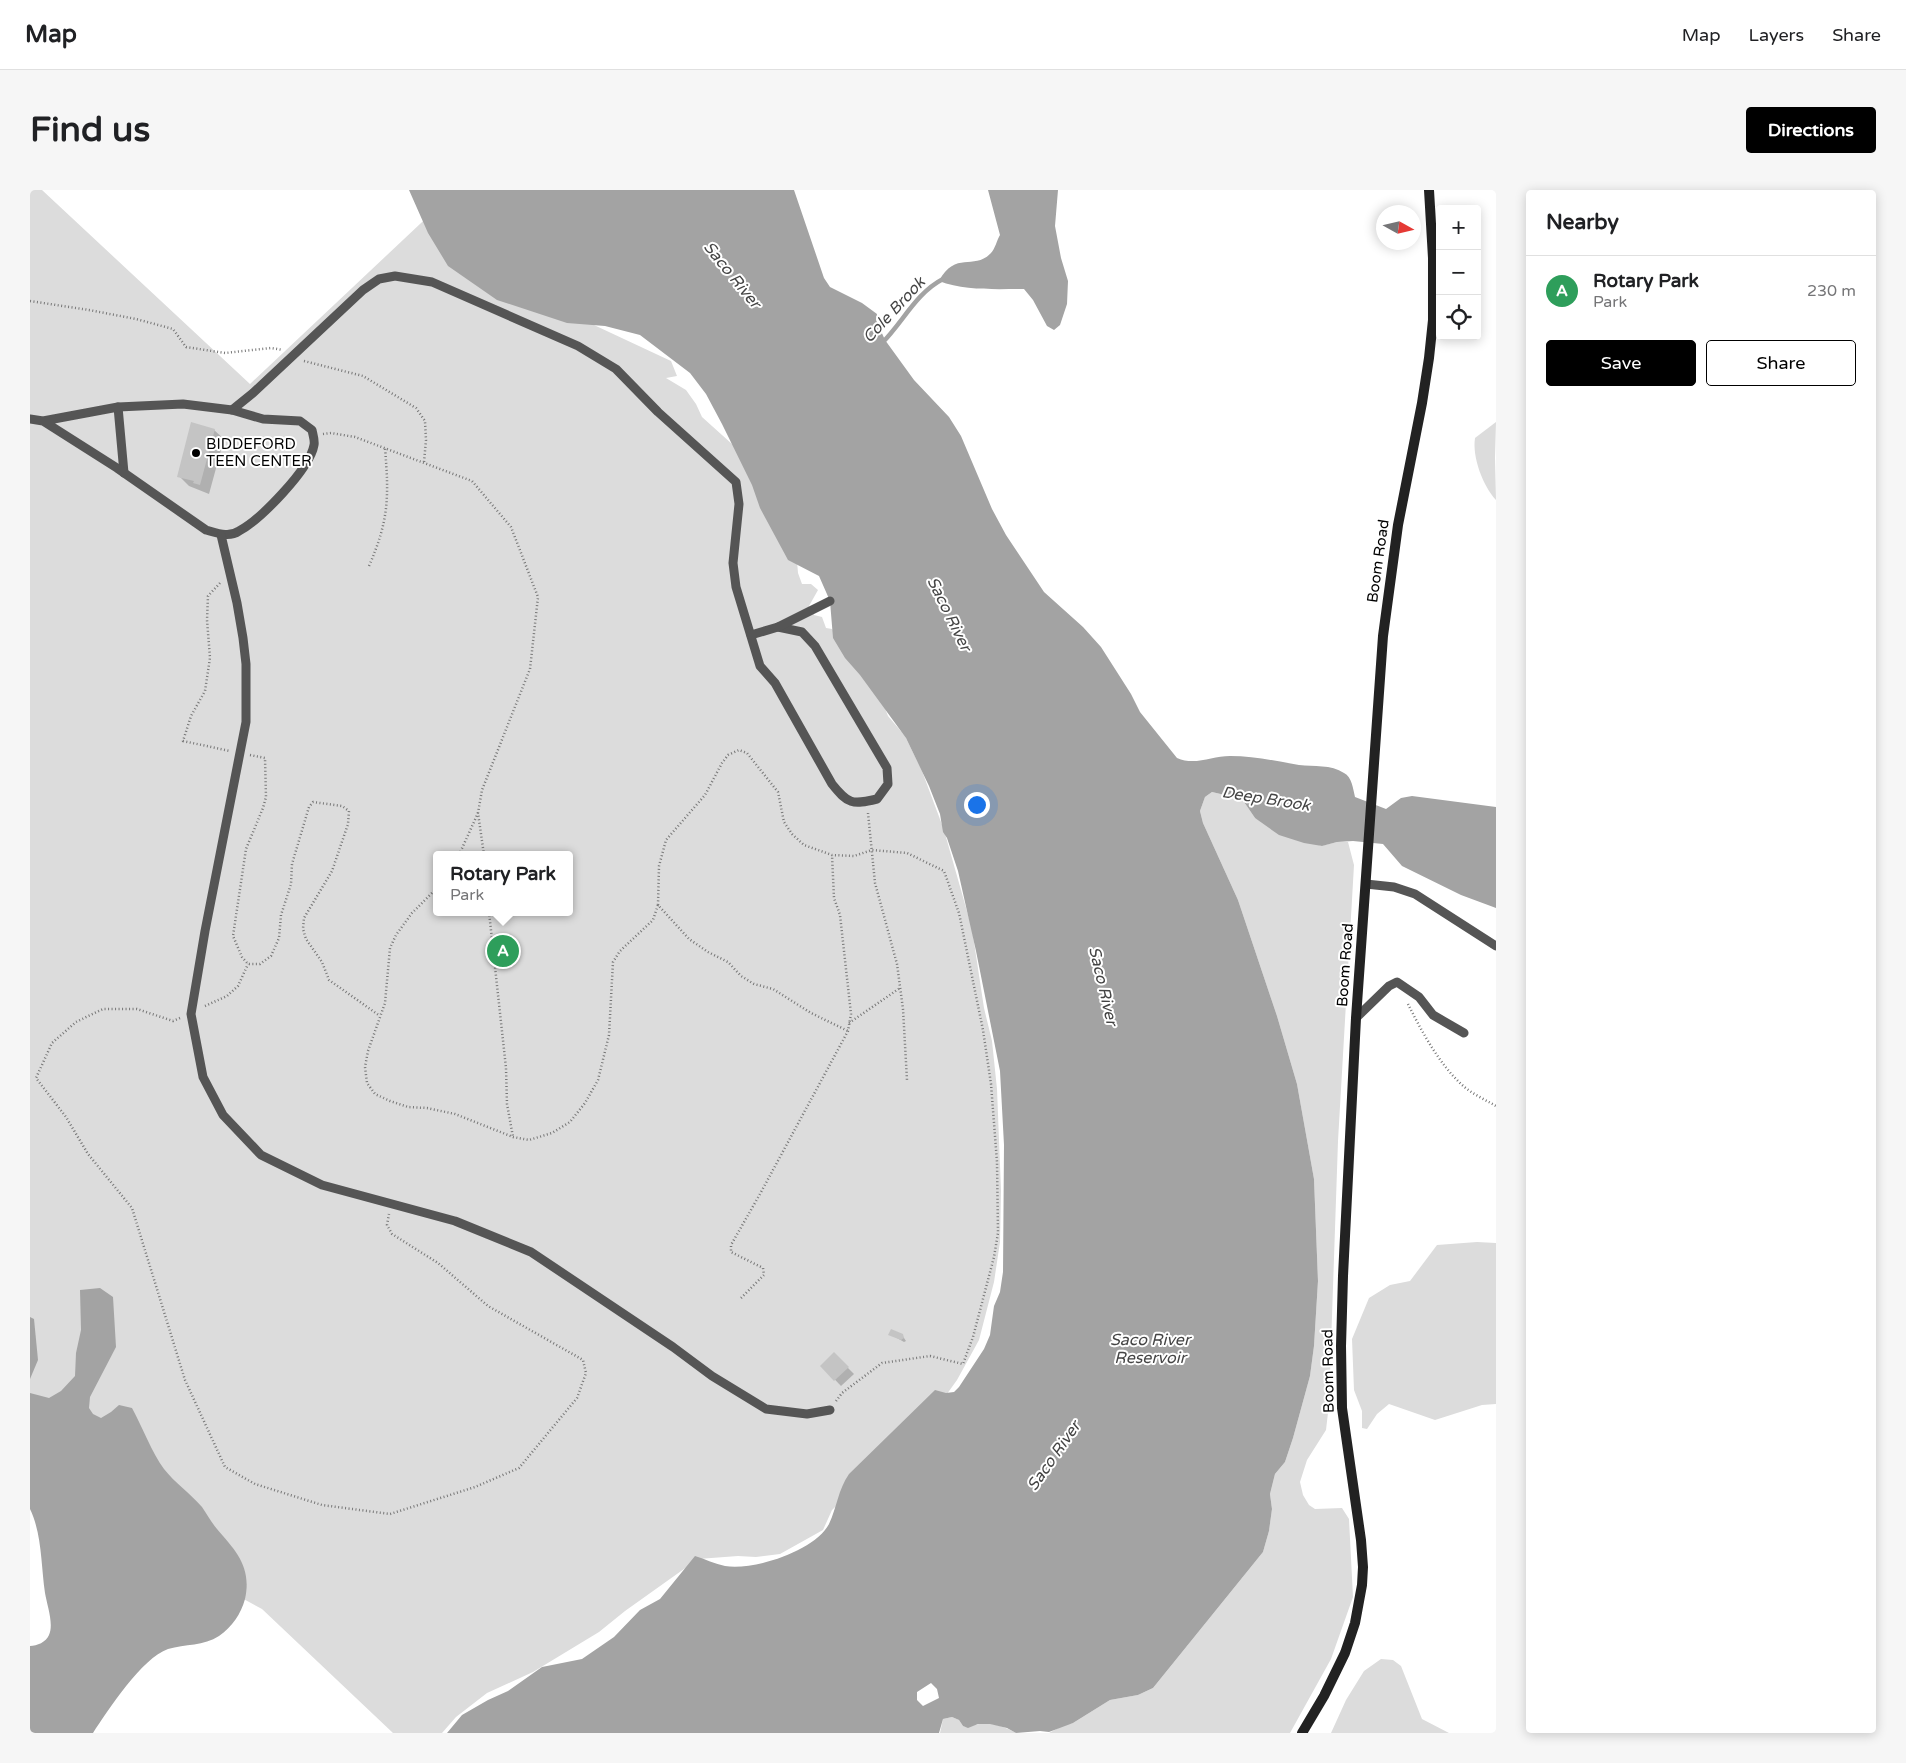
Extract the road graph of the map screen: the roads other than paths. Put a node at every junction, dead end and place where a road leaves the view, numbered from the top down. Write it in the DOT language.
graph roads {
  1 [pos="1428,190"];
  2 [pos="118,407"];
  3 [pos="232,410"];
  4 [pos="30,420"];
  5 [pos="42,421"];
  6 [pos="124,473"];
  7 [pos="221,535"];
  8 [pos="830,601"];
  9 [pos="778,627"];
  10 [pos="751,635"];
  11 [pos="1366,880"];
  12 [pos="1496,946"];
  13 [pos="1356,1018"];
  14 [pos="1464,1033"];
  15 [pos="830,1410"];
  16 [pos="1302,1733"];
  1 -- 11 [label="street, Boom Road"];
  2 -- 3 [label="lane"];
  2 -- 5 [label="lane"];
  2 -- 6 [label="lane"];
  3 -- 7 [label="lane"];
  3 -- 10 [label="lane"];
  4 -- 5 [label="lane"];
  5 -- 6 [label="lane"];
  6 -- 7 [label="lane"];
  7 -- 15 [label="lane"];
  8 -- 9 [label="lane"];
  9 -- 10 [label="lane"];
  9 -- 10 [label="lane"];
  11 -- 12 [label="lane"];
  11 -- 13 [label="street, Boom Road"];
  13 -- 14 [label="lane"];
  13 -- 16 [label="street, Boom Road"];
}
